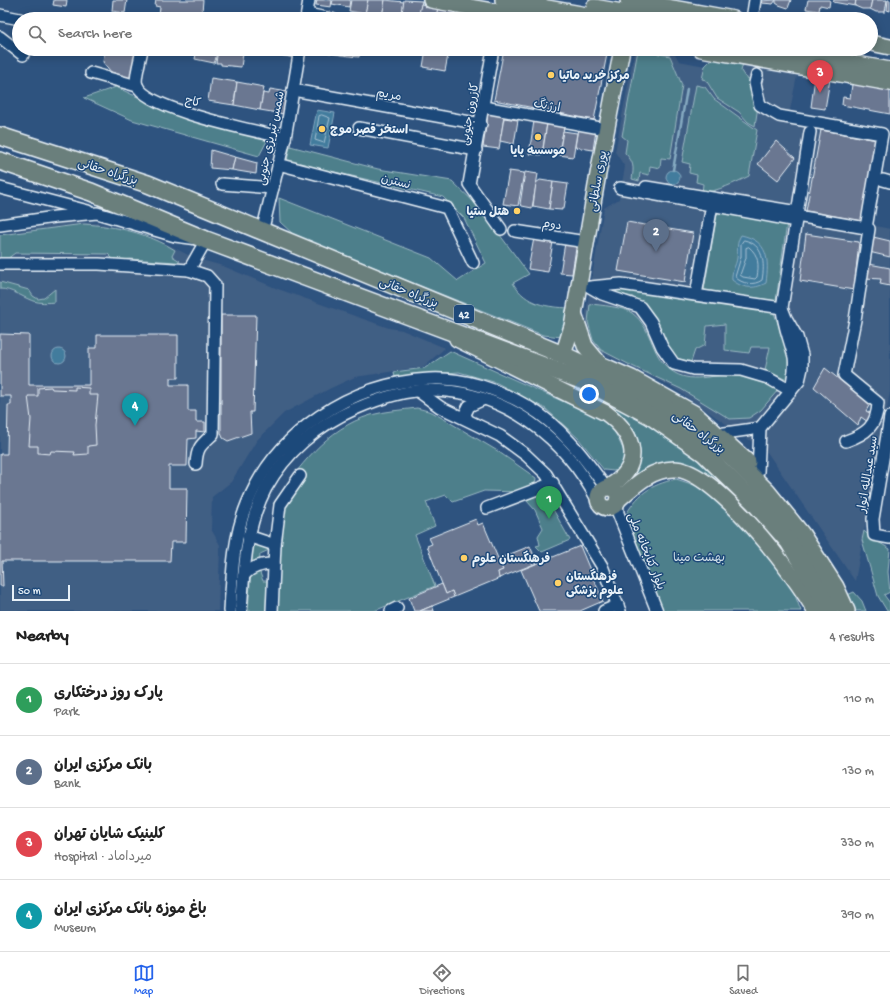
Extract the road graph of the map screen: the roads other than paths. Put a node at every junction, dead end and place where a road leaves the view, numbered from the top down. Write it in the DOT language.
graph roads {
  1 [pos="310,0"];
  2 [pos="431,0"];
  3 [pos="559,0"];
  4 [pos="631,0"];
  5 [pos="755,0"];
  6 [pos="500,10"];
  7 [pos="307,12"];
  8 [pos="524,12"];
  9 [pos="624,12"];
  10 [pos="696,12"];
  11 [pos="753,12"];
  12 [pos="0,15"];
  13 [pos="12,17"];
  14 [pos="0,37"];
  15 [pos="878,44"];
  16 [pos="12,46"];
  17 [pos="890,47"];
  18 [pos="141,56"];
  19 [pos="299,56"];
  20 [pos="492,56"];
  21 [pos="621,56"];
  22 [pos="740,56"];
  23 [pos="813,56"];
  24 [pos="869,56"];
  25 [pos="890,60"];
  26 [pos="890,70"];
  27 [pos="92,73"];
  28 [pos="757,75"];
  29 [pos="890,83"];
  30 [pos="137,86"];
  31 [pos="293,90"];
  32 [pos="484,107"];
  33 [pos="481,124"];
  34 [pos="359,128"];
  35 [pos="606,129"];
  36 [pos="810,132"];
  37 [pos="0,136"];
  38 [pos="285,138"];
  39 [pos="476,150"];
  40 [pos="0,161"];
  41 [pos="278,164"];
  42 [pos="222,184"];
  43 [pos="621,186"];
  44 [pos="0,188"];
  45 [pos="273,188"];
  46 [pos="712,202"];
  47 [pos="97,213"];
  48 [pos="797,216"];
  49 [pos="0,225"];
  50 [pos="866,228"];
  51 [pos="501,229"];
  52 [pos="515,231"];
  53 [pos="262,232"];
  54 [pos="206,240"];
  55 [pos="586,242"];
  56 [pos="473,263"];
  57 [pos="0,264"];
  58 [pos="189,270"];
  59 [pos="696,295"];
  60 [pos="782,308"];
  61 [pos="574,313"];
  62 [pos="425,321"];
  63 [pos="563,355"];
  64 [pos="418,391"];
  65 [pos="791,391"];
  66 [pos="484,399"];
  67 [pos="467,419"];
  68 [pos="890,419"];
  69 [pos="760,428"];
  70 [pos="718,434"];
  71 [pos="846,442"];
  72 [pos="196,464"];
  73 [pos="886,466"];
  74 [pos="758,472"];
  75 [pos="300,476"];
  76 [pos="553,483"];
  77 [pos="606,488"];
  78 [pos="617,501"];
  79 [pos="599,503"];
  80 [pos="487,508"];
  81 [pos="801,534"];
  82 [pos="248,536"];
  83 [pos="890,538"];
  84 [pos="275,545"];
  85 [pos="274,564"];
  86 [pos="243,577"];
  87 [pos="236,607"];
  88 [pos="619,608"];
  89 [pos="272,611"];
  90 [pos="604,611"];
  91 [pos="656,611"];
  92 [pos="815,611"];
  93 [pos="829,611"];
  94 [pos="846,611"];
  1 -- 7 [label="street"];
  2 -- 6 [label="main road"];
  3 -- 9 [label="main road"];
  4 -- 10 [label="main road"];
  5 -- 11 [label="street"];
  6 -- 8 [label="main road"];
  12 -- 13 [label="street"];
  14 -- 16 [label="street"];
  15 -- 17 [label="main road"];
  18 -- 30 [label="street"];
  19 -- 31 [label="street, شمس تبریزی جنوبی"];
  20 -- 32 [label="street, کازرون جنوبی"];
  21 -- 35 [label="main road, پوری سلطانی"];
  22 -- 29 [label="main road"];
  23 -- 26 [label="main road"];
  24 -- 25 [label="main road"];
  27 -- 30 [label="street"];
  28 -- 50 [label="street"];
  30 -- 38 [label="street, کاج"];
  31 -- 33 [label="street, مریم"];
  31 -- 38 [label="street, شمس تبریزی جنوبی"];
  32 -- 33 [label="street, کازرون جنوبی"];
  32 -- 35 [label="street, ارژنگ"];
  33 -- 39 [label="street, کازرون جنوبی"];
  34 -- 39 [label="street"];
  35 -- 55 [label="main road, پوری سلطانی"];
  36 -- 48 [label="street"];
  37 -- 53 [label="highway, بزرگراه حقانی / 42"];
  38 -- 41 [label="street, شمس تبریزی جنوبی"];
  39 -- 51 [label="street, کازرون جنوبی"];
  40 -- 54 [label="highway, بزرگراه حقانی / 42"];
  41 -- 45 [label="street, شمس تبریزی جنوبی"];
  41 -- 56 [label="street, نسترن"];
  42 -- 45 [label="street"];
  43 -- 46 [label="street"];
  44 -- 47 [label="street"];
  45 -- 53 [label="street, شمس تبریزی جنوبی"];
  46 -- 48 [label="street"];
  46 -- 59 [label="street"];
  47 -- 49 [label="street"];
  47 -- 54 [label="street"];
  48 -- 50 [label="street"];
  48 -- 60 [label="street"];
  50 -- 71 [label="street"];
  52 -- 55 [label="street, دوم"];
  53 -- 63 [label="highway, بزرگراه حقانی / 42"];
  54 -- 58 [label="street"];
  54 -- 62 [label="highway, بزرگراه حقانی / 42"];
  55 -- 61 [label="main road, پوری سلطانی"];
  57 -- 58 [label="street"];
  58 -- 72 [label="street"];
  59 -- 60 [label="street"];
  59 -- 65 [label="street"];
  60 -- 65 [label="street"];
  61 -- 63 [label="main road, پوری سلطانی"];
  61 -- 70 [label="main road"];
  62 -- 77 [label="main road"];
  62 -- 93 [label="highway, بزرگراه حقانی / 42"];
  63 -- 81 [label="highway, بزرگراه حقانی / 42"];
  64 -- 66 [label="street"];
  64 -- 67 [label="street"];
  64 -- 82 [label="street"];
  65 -- 69 [label="street"];
  66 -- 67 [label="street"];
  66 -- 79 [label="street"];
  67 -- 76 [label="street"];
  68 -- 73 [label="street, سید عبدالله انوار"];
  69 -- 70 [label="street"];
  69 -- 74 [label="street"];
  70 -- 74 [label="main road"];
  73 -- 83 [label="street, سید عبدالله انوار"];
  74 -- 81 [label="main road"];
  75 -- 84 [label="street"];
  76 -- 80 [label="street"];
  76 -- 88 [label="street"];
  77 -- 78 [label="main road"];
  77 -- 79 [label="main road"];
  77 -- 87 [label="street"];
  78 -- 79 [label="main road"];
  78 -- 91 [label="street, بلوار کتابخانه ملی"];
  78 -- 92 [label="main road"];
  81 -- 94 [label="highway, بزرگراه حقانی / 42"];
  82 -- 84 [label="street"];
  82 -- 86 [label="street"];
  84 -- 85 [label="street"];
  85 -- 86 [label="street"];
  85 -- 89 [label="street"];
  86 -- 87 [label="street"];
  88 -- 90 [label="street"];
}
